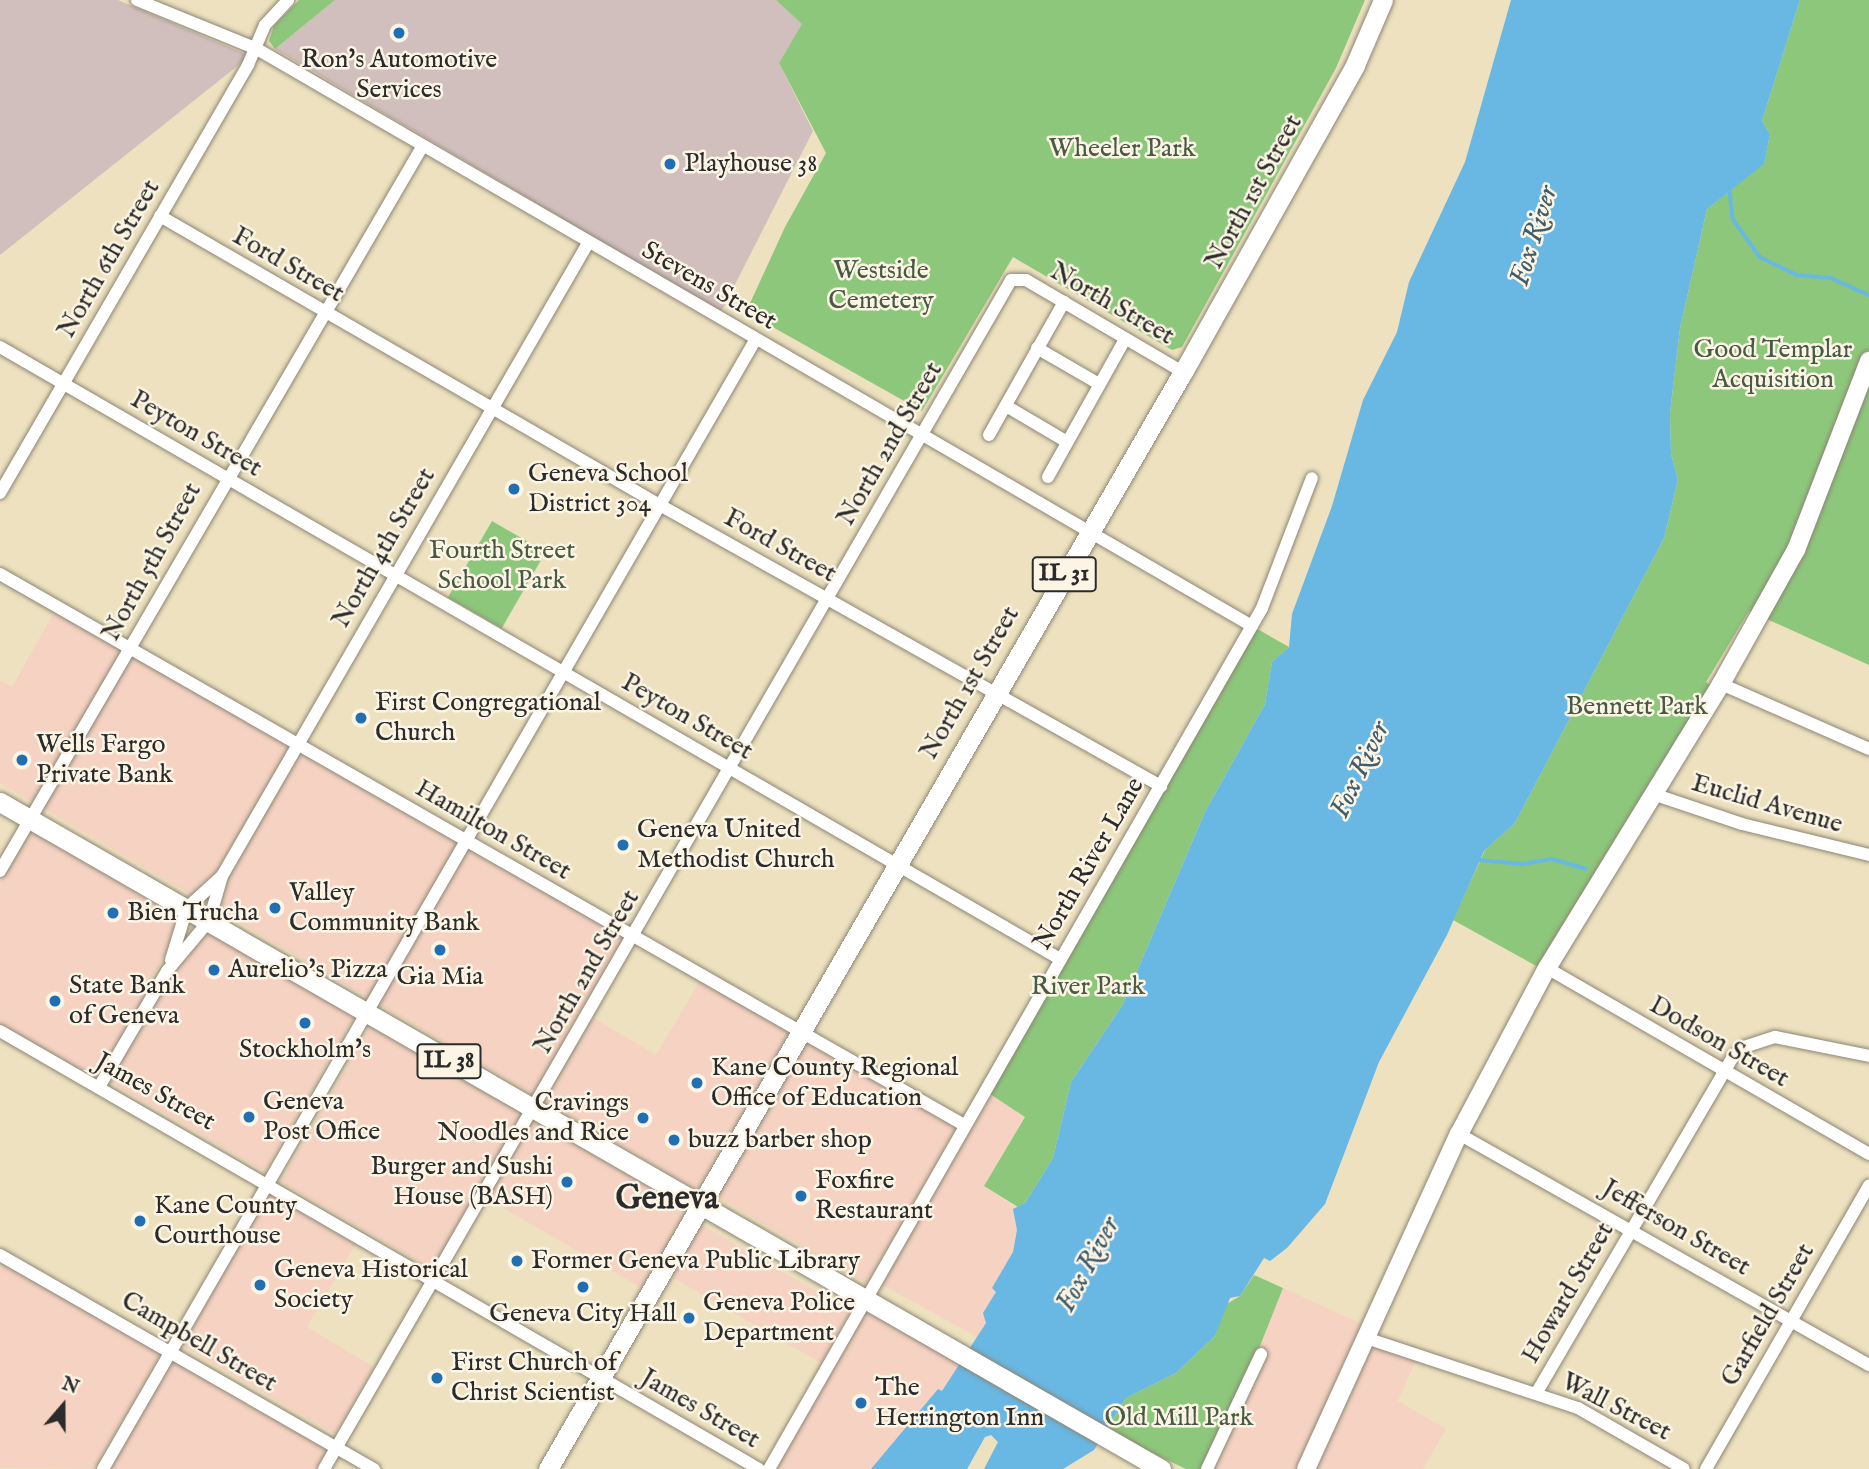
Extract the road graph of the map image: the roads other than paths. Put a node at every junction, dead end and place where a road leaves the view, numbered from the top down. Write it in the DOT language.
graph roads {
  1 [pos="137,0"];
  2 [pos="288,0"];
  3 [pos="1383,0"];
  4 [pos="257,49"];
  5 [pos="422,147"];
  6 [pos="160,216"];
  7 [pos="588,243"];
  8 [pos="1017,278"];
  9 [pos="1064,302"];
  10 [pos="324,312"];
  11 [pos="756,339"];
  12 [pos="1125,339"];
  13 [pos="0,347"];
  14 [pos="1037,348"];
  15 [pos="1869,361"];
  16 [pos="1183,372"];
  17 [pos="63,383"];
  18 [pos="1099,384"];
  19 [pos="1006,406"];
  20 [pos="492,408"];
  21 [pos="923,432"];
  22 [pos="989,435"];
  23 [pos="1066,442"];
  24 [pos="226,477"];
  25 [pos="1048,477"];
  26 [pos="1312,478"];
  27 [pos="0,493"];
  28 [pos="658,505"];
  29 [pos="1090,529"];
  30 [pos="0,574"];
  31 [pos="395,575"];
  32 [pos="827,598"];
  33 [pos="1252,626"];
  34 [pos="130,648"];
  35 [pos="563,671"];
  36 [pos="1721,684"];
  37 [pos="994,694"];
  38 [pos="297,744"];
  39 [pos="1869,749"];
  40 [pos="731,768"];
  41 [pos="1161,786"];
  42 [pos="1653,794"];
  43 [pos="0,802"];
  44 [pos="29,818"];
  45 [pos="466,840"];
  46 [pos="1869,855"];
  47 [pos="897,864"];
  48 [pos="0,871"];
  49 [pos="222,876"];
  50 [pos="187,908"];
  51 [pos="209,921"];
  52 [pos="634,937"];
  53 [pos="1060,959"];
  54 [pos="1547,968"];
  55 [pos="167,971"];
  56 [pos="364,1012"];
  57 [pos="0,1031"];
  58 [pos="800,1032"];
  59 [pos="1869,1056"];
  60 [pos="1723,1070"];
  61 [pos="99,1087"];
  62 [pos="533,1110"];
  63 [pos="964,1125"];
  64 [pos="1459,1134"];
  65 [pos="1869,1154"];
  66 [pos="268,1182"];
  67 [pos="1869,1185"];
  68 [pos="699,1206"];
  69 [pos="1631,1227"];
  70 [pos="1,1257"];
  71 [pos="433,1282"];
  72 [pos="865,1301"];
  73 [pos="1791,1320"];
  74 [pos="1366,1338"];
  75 [pos="170,1351"];
  76 [pos="1261,1354"];
  77 [pos="1869,1365"];
  78 [pos="600,1378"];
  79 [pos="1537,1392"];
  80 [pos="337,1447"];
  81 [pos="103,1469"];
  82 [pos="324,1469"];
  83 [pos="374,1469"];
  84 [pos="548,1469"];
  85 [pos="760,1469"];
  86 [pos="769,1469"];
  87 [pos="1161,1469"];
  88 [pos="1207,1469"];
  89 [pos="1306,1469"];
  90 [pos="1684,1469"];
  91 [pos="1706,1469"];
  1 -- 4 [label="street, Stevens Street"];
  2 -- 4 [label="street, North 6th Street"];
  3 -- 16 [label="main road, North 1st Street / IL 31"];
  4 -- 5 [label="street, Stevens Street"];
  4 -- 6 [label="street, North 6th Street"];
  5 -- 7 [label="street, Stevens Street"];
  5 -- 10 [label="street, North 5th Street"];
  6 -- 10 [label="street, Ford Street"];
  6 -- 17 [label="street, North 6th Street"];
  7 -- 11 [label="street, Stevens Street"];
  7 -- 20 [label="street, North 4th Street"];
  8 -- 9 [label="street, North Street"];
  8 -- 21 [label="street, North 2nd Street"];
  9 -- 12 [label="street, North Street"];
  9 -- 14 [label="street"];
  10 -- 20 [label="street, Ford Street"];
  10 -- 24 [label="street, North 5th Street"];
  11 -- 21 [label="street, Stevens Street"];
  11 -- 28 [label="street"];
  12 -- 16 [label="street, North Street"];
  12 -- 18 [label="street"];
  13 -- 17 [label="street, Peyton Street"];
  14 -- 18 [label="street"];
  14 -- 19 [label="street"];
  15 -- 36 [label="main road"];
  16 -- 29 [label="main road, North 1st Street / IL 31"];
  17 -- 24 [label="street, Peyton Street"];
  17 -- 27 [label="street, North 6th Street"];
  18 -- 23 [label="street"];
  19 -- 22 [label="street"];
  19 -- 23 [label="street"];
  20 -- 28 [label="street, Ford Street"];
  20 -- 31 [label="street, North 4th Street"];
  21 -- 29 [label="street, Stevens Street"];
  21 -- 32 [label="street, North 2nd Street"];
  23 -- 25 [label="street"];
  24 -- 31 [label="street, Peyton Street"];
  24 -- 34 [label="street, North 5th Street"];
  26 -- 33 [label="street, North River Lane"];
  28 -- 32 [label="street, Ford Street"];
  28 -- 35 [label="street"];
  29 -- 33 [label="street, Stevens Street"];
  29 -- 37 [label="main road, North 1st Street / IL 31"];
  30 -- 34 [label="street, Hamilton Street"];
  31 -- 35 [label="street, Peyton Street"];
  31 -- 38 [label="street, North 4th Street"];
  32 -- 37 [label="street, Ford Street"];
  32 -- 40 [label="street, North 2nd Street"];
  33 -- 41 [label="street, North River Lane"];
  34 -- 38 [label="street, Hamilton Street"];
  34 -- 44 [label="street, North 5th Street"];
  35 -- 40 [label="street, Peyton Street"];
  35 -- 45 [label="street"];
  36 -- 39 [label="street"];
  36 -- 42 [label="main road"];
  37 -- 41 [label="street, Ford Street"];
  37 -- 47 [label="main road, North 1st Street / IL 31"];
  38 -- 45 [label="street, Hamilton Street"];
  38 -- 49 [label="street, North 4th Street"];
  40 -- 47 [label="street, Peyton Street"];
  40 -- 52 [label="street, North 2nd Street"];
  41 -- 53 [label="street, North River Lane"];
  42 -- 46 [label="street, Euclid Avenue"];
  42 -- 54 [label="main road"];
  43 -- 44 [label="main road, IL 38"];
  44 -- 48 [label="street, North 5th Street"];
  44 -- 50 [label="main road, IL 38"];
  45 -- 52 [label="street, Hamilton Street"];
  45 -- 56 [label="street"];
  47 -- 53 [label="street, Peyton Street"];
  47 -- 58 [label="main road, North 1st Street / IL 31"];
  49 -- 50 [label="street, North 4th Street"];
  49 -- 51 [label="street, North 4th Street"];
  50 -- 51 [label="main road, IL 38"];
  50 -- 55 [label="street"];
  51 -- 55 [label="street"];
  51 -- 56 [label="main road, IL 38"];
  52 -- 58 [label="street, Hamilton Street"];
  52 -- 62 [label="street, North 2nd Street"];
  53 -- 63 [label="street, North River Lane"];
  54 -- 60 [label="street, Dodson Street"];
  54 -- 64 [label="main road"];
  55 -- 61 [label="street"];
  56 -- 62 [label="main road, IL 38"];
  56 -- 66 [label="street"];
  57 -- 61 [label="street, James Street"];
  58 -- 63 [label="street, Hamilton Street"];
  58 -- 68 [label="main road, North 1st Street / IL 31"];
  59 -- 60 [label="street, Howard Street"];
  60 -- 65 [label="street, Dodson Street"];
  60 -- 69 [label="street, Howard Street"];
  61 -- 66 [label="street, James Street"];
  62 -- 68 [label="main road, IL 38"];
  62 -- 71 [label="street, North 2nd Street"];
  63 -- 72 [label="street, North River Lane"];
  64 -- 69 [label="street, Jefferson Street"];
  64 -- 74 [label="main road"];
  66 -- 71 [label="street, James Street"];
  66 -- 75 [label="street"];
  67 -- 73 [label="street, Garfield Street"];
  68 -- 72 [label="main road, IL 38"];
  68 -- 78 [label="main road, IL 31"];
  69 -- 73 [label="street, Jefferson Street"];
  69 -- 79 [label="street, Howard Street"];
  70 -- 75 [label="street, Campbell Street"];
  71 -- 78 [label="street, James Street"];
  71 -- 80 [label="street, North 2nd Street"];
  72 -- 86 [label="street, North River Lane"];
  72 -- 87 [label="main road, IL 38"];
  73 -- 77 [label="street, Jefferson Street"];
  73 -- 91 [label="street, Garfield Street"];
  74 -- 79 [label="street, Wall Street"];
  74 -- 89 [label="main road"];
  75 -- 80 [label="street, Campbell Street"];
  75 -- 81 [label="street"];
  76 -- 88 [label="street"];
  78 -- 84 [label="main road, IL 31"];
  78 -- 85 [label="street, James Street"];
  79 -- 90 [label="street, Wall Street"];
  80 -- 82 [label="street, North 2nd Street"];
  80 -- 83 [label="street, Campbell Street"];
}
